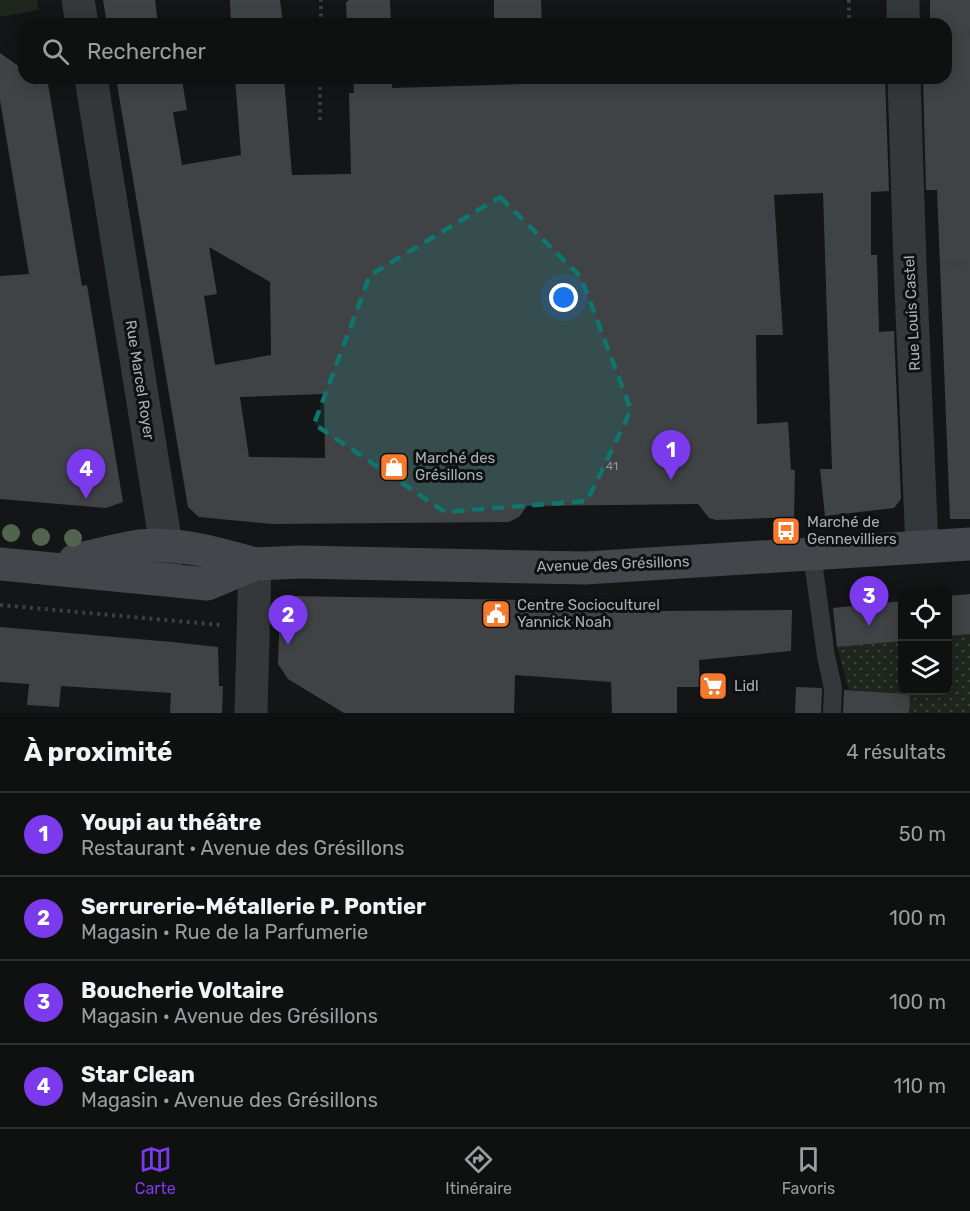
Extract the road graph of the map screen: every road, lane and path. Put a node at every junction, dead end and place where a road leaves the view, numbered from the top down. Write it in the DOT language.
graph roads {
  1 [pos="78,0"];
  2 [pos="321,0"];
  3 [pos="849,0"];
  4 [pos="903,0"];
  5 [pos="81,18"];
  6 [pos="321,18"];
  7 [pos="849,18"];
  8 [pos="903,18"];
  9 [pos="970,33"];
  10 [pos="952,38"];
  11 [pos="92,84"];
  12 [pos="321,84"];
  13 [pos="904,84"];
  14 [pos="320,120"];
  15 [pos="970,544"];
  16 [pos="166,545"];
  17 [pos="922,547"];
  18 [pos="812,554"];
  19 [pos="0,564"];
  20 [pos="255,564"];
  21 [pos="44,567"];
  22 [pos="207,584"];
  23 [pos="0,605"];
  24 [pos="241,618"];
  25 [pos="251,713"];
  26 [pos="832,713"];
  1 -- 5 [label="street"];
  2 -- 6 [label="path"];
  3 -- 7 [label="path"];
  4 -- 8 [label="street"];
  9 -- 10 [label="path"];
  11 -- 16 [label="street, Rue Marcel Royer"];
  12 -- 14 [label="path"];
  13 -- 17 [label="street, Rue Louis Castel"];
  15 -- 17 [label="main road, Avenue des Grésillons"];
  16 -- 20 [label="main road, Avenue des Grésillons"];
  16 -- 21 [label="main road, Avenue des Grésillons"];
  17 -- 18 [label="main road, Avenue des Grésillons"];
  18 -- 20 [label="main road, Avenue des Grésillons"];
  18 -- 26 [label="lane"];
  19 -- 21 [label="main road, Avenue des Grésillons"];
  20 -- 22 [label="main road, Avenue des Grésillons"];
  20 -- 24 [label="street"];
  21 -- 22 [label="main road, Avenue des Grésillons"];
  22 -- 24 [label="street"];
  23 -- 24 [label="path"];
  24 -- 25 [label="street"];
}
